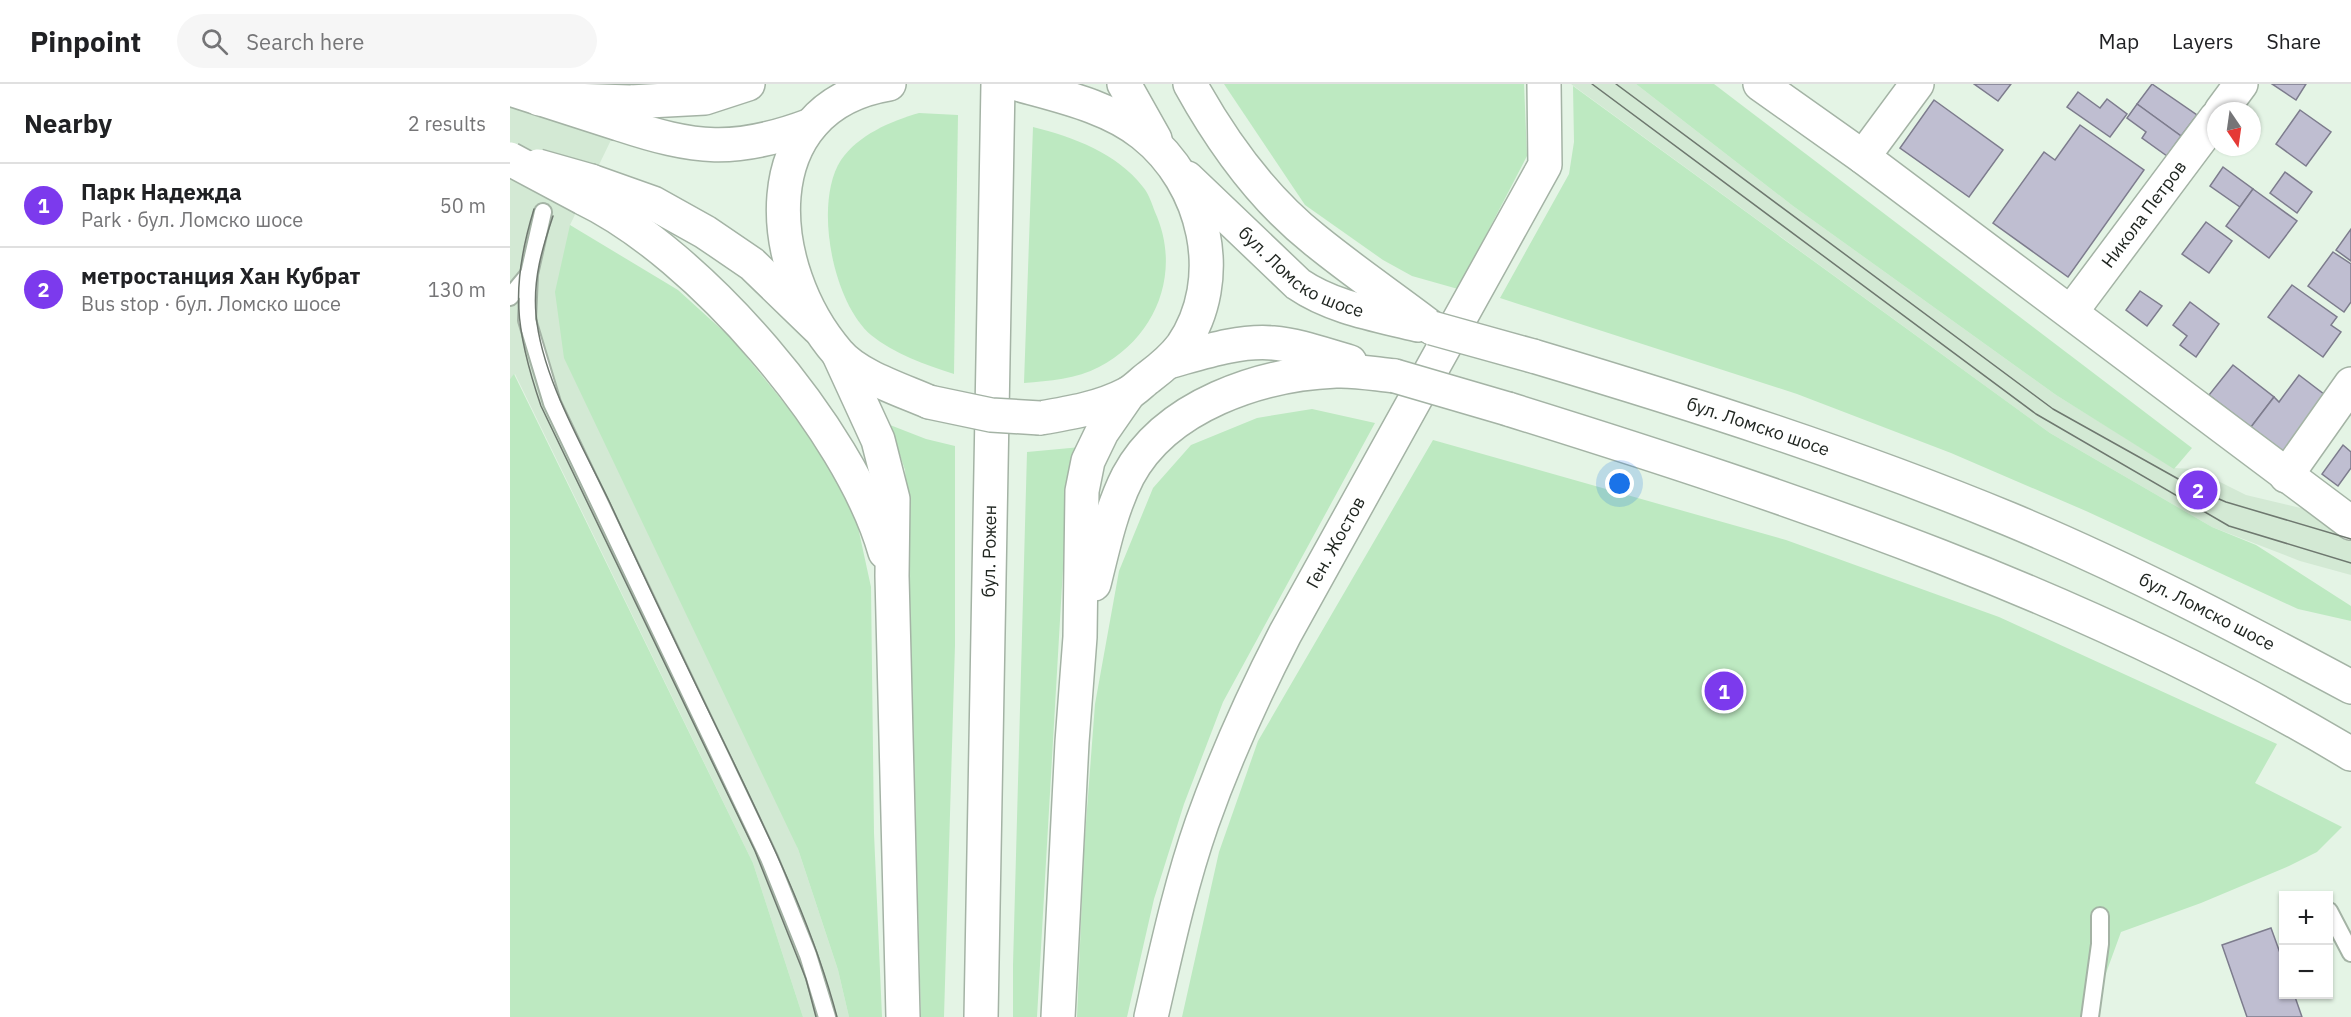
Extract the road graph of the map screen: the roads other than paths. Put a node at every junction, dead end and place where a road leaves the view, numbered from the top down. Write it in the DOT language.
graph roads {
  1 [pos="748,84"];
  2 [pos="889,84"];
  3 [pos="998,84"];
  4 [pos="1017,84"];
  5 [pos="1124,84"];
  6 [pos="1190,84"];
  7 [pos="1544,84"];
  8 [pos="1760,84"];
  9 [pos="1917,84"];
  10 [pos="2241,84"];
  11 [pos="858,90"];
  12 [pos="524,94"];
  13 [pos="615,99"];
  14 [pos="2228,102"];
  15 [pos="811,125"];
  16 [pos="2207,130"];
  17 [pos="1863,157"];
  18 [pos="510,159"];
  19 [pos="1171,162"];
  20 [pos="587,190"];
  21 [pos="543,212"];
  22 [pos="529,274"];
  23 [pos="510,297"];
  24 [pos="2071,312"];
  25 [pos="819,328"];
  26 [pos="1432,328"];
  27 [pos="839,355"];
  28 [pos="1168,362"];
  29 [pos="1395,376"];
  30 [pos="2351,384"];
  31 [pos="1129,393"];
  32 [pos="2286,476"];
  33 [pos="2351,523"];
  34 [pos="892,576"];
  35 [pos="1080,637"];
  36 [pos="2351,687"];
  37 [pos="2351,754"];
  38 [pos="2100,916"];
  39 [pos="2333,919"];
  40 [pos="2351,953"];
  41 [pos="827,1017"];
  42 [pos="903,1017"];
  43 [pos="981,1017"];
  44 [pos="1058,1017"];
  45 [pos="1151,1017"];
  46 [pos="2090,1017"];
  1 -- 13 [label="main road"];
  2 -- 11 [label="main road"];
  3 -- 43 [label="main road, бул. Рожен"];
  4 -- 19 [label="main road, бул. Ломско шосе"];
  5 -- 19 [label="main road"];
  6 -- 26 [label="main road"];
  7 -- 45 [label="main road, Ген. Жостов"];
  8 -- 17 [label="main road"];
  9 -- 17 [label="main road"];
  10 -- 14 [label="main road"];
  11 -- 15 [label="main road"];
  12 -- 13 [label="main road, bridge"];
  13 -- 15 [label="main road"];
  15 -- 25 [label="main road"];
  16 -- 24 [label="main road, Никола Петров"];
  17 -- 24 [label="main road"];
  18 -- 20 [label="main road, bridge"];
  19 -- 26 [label="main road, бул. Ломско шосе"];
  19 -- 28 [label="main road"];
  20 -- 25 [label="main road"];
  20 -- 34 [label="main road"];
  21 -- 22 [label="lane"];
  22 -- 23 [label="lane"];
  22 -- 41 [label="lane"];
  24 -- 32 [label="main road"];
  25 -- 27 [label="main road"];
  26 -- 36 [label="main road, бул. Ломско шосе, bridge"];
  27 -- 31 [label="main road, bridge"];
  27 -- 34 [label="main road"];
  28 -- 29 [label="main road"];
  28 -- 31 [label="main road"];
  29 -- 35 [label="main road"];
  29 -- 37 [label="main road, bridge"];
  30 -- 32 [label="main road"];
  31 -- 35 [label="main road"];
  32 -- 33 [label="main road"];
  34 -- 42 [label="main road"];
  35 -- 44 [label="main road"];
  38 -- 46 [label="lane"];
  39 -- 40 [label="lane"];
}
